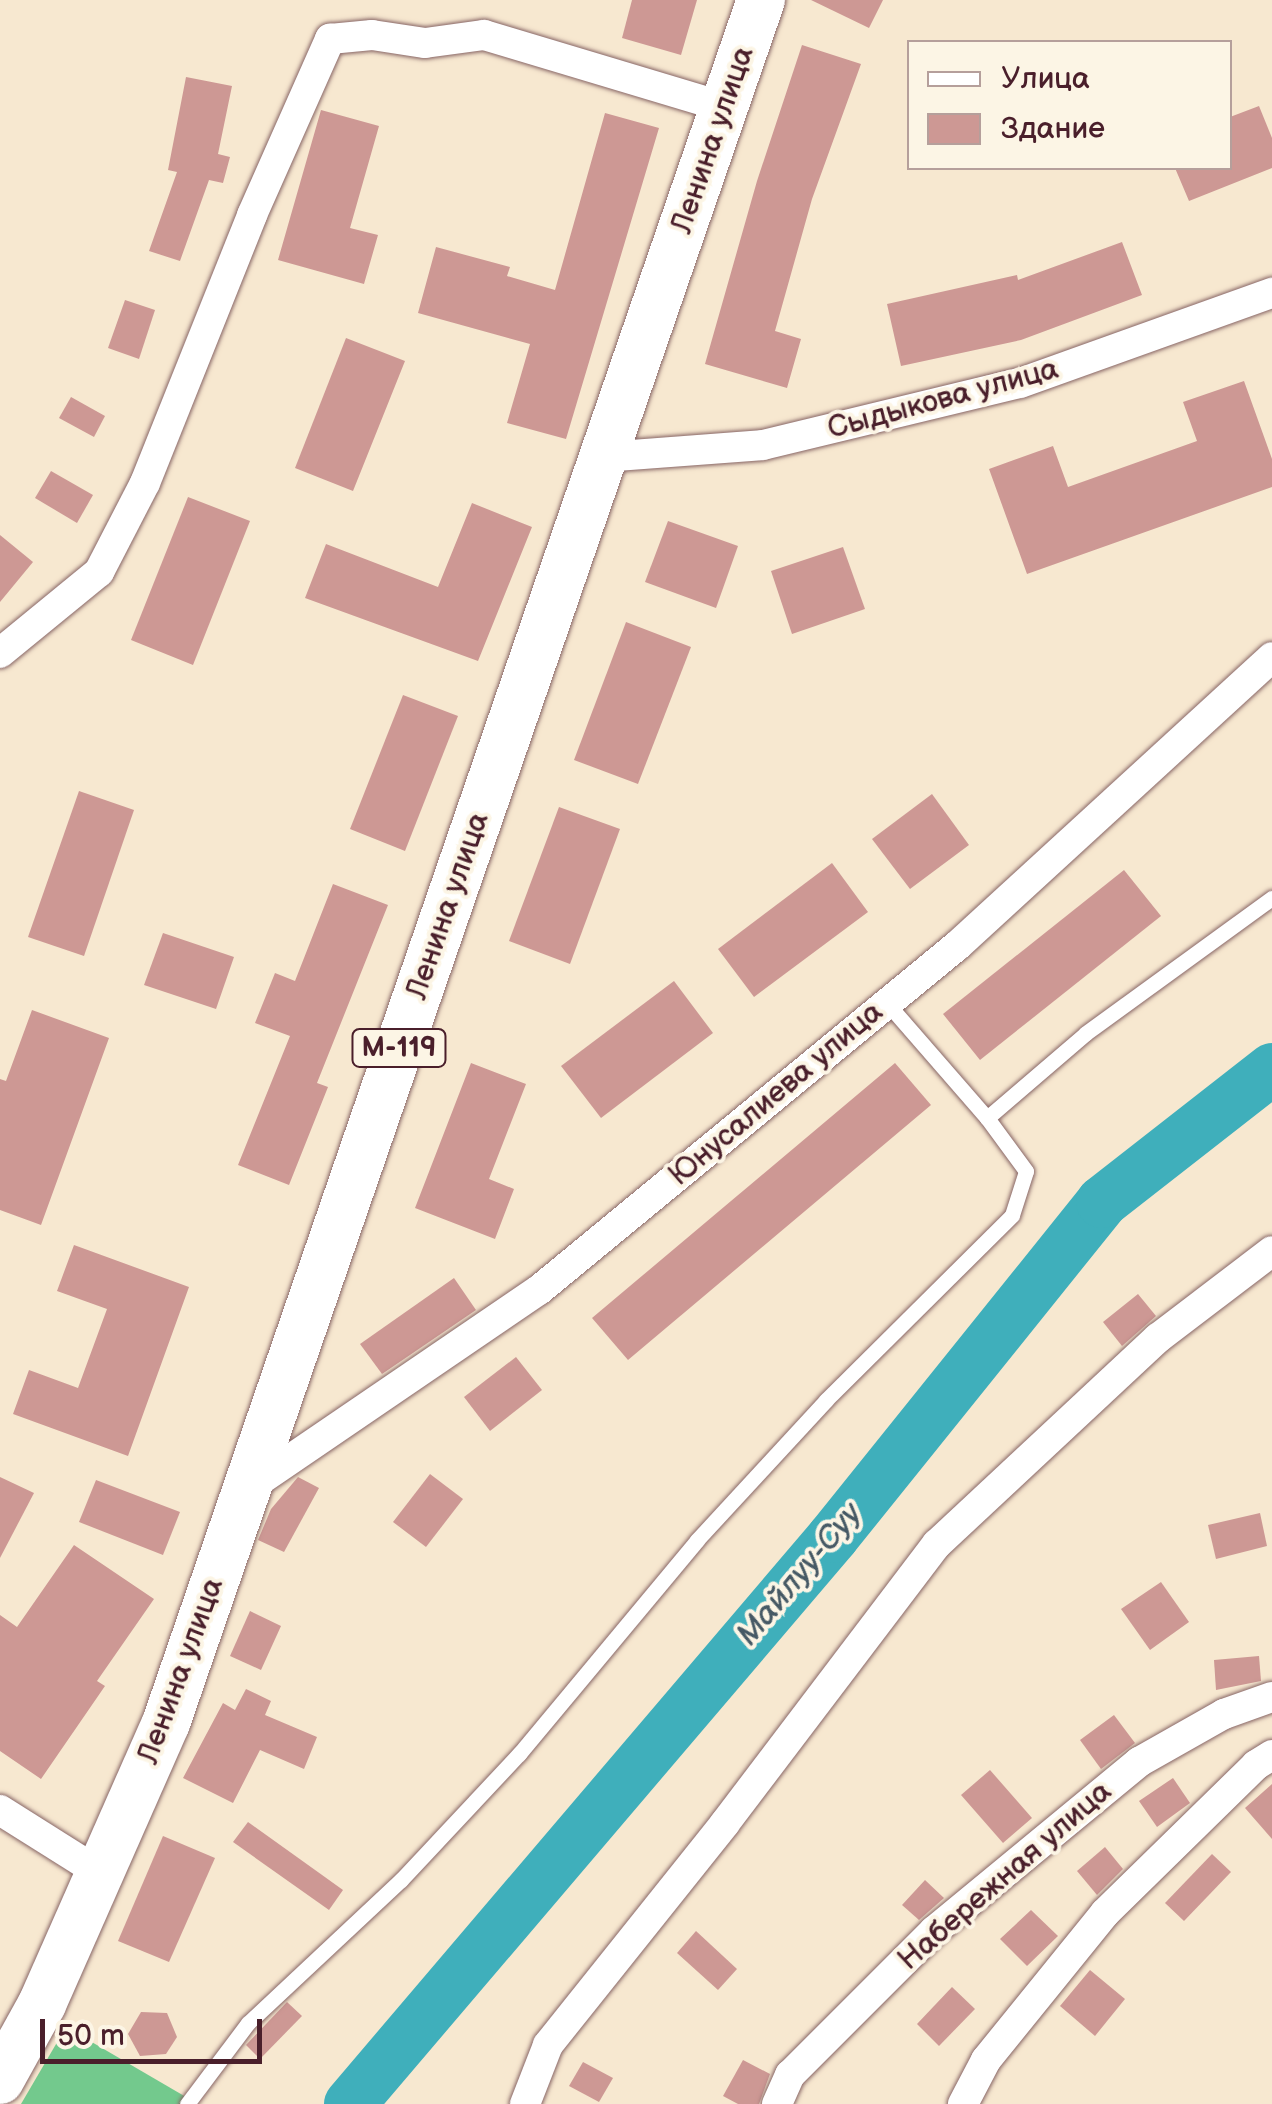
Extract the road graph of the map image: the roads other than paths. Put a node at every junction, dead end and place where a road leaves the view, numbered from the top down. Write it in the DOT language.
graph roads {
  1 [pos="761,0"];
  2 [pos="724,107"];
  3 [pos="1272,292"];
  4 [pos="604,456"];
  5 [pos="0,654"];
  6 [pos="1272,657"];
  7 [pos="1272,898"];
  8 [pos="887,1003"];
  9 [pos="987,1118"];
  10 [pos="1272,1251"];
  11 [pos="247,1489"];
  12 [pos="1272,1697"];
  13 [pos="1272,1756"];
  14 [pos="0,1810"];
  15 [pos="100,1873"];
  16 [pos="0,2080"];
  17 [pos="187,2104"];
  18 [pos="525,2104"];
  19 [pos="777,2104"];
  20 [pos="962,2104"];
  1 -- 2 [label="main road, Ленина улица / М-119"];
  2 -- 4 [label="main road, Ленина улица / М-119"];
  2 -- 5 [label="street"];
  3 -- 4 [label="street, Сыдыкова улица"];
  4 -- 11 [label="main road, Ленина улица / М-119"];
  6 -- 8 [label="street, Юнусалиева улица"];
  7 -- 9 [label="lane"];
  8 -- 9 [label="lane"];
  8 -- 11 [label="street, Юнусалиева улица"];
  9 -- 17 [label="lane"];
  10 -- 18 [label="street"];
  11 -- 15 [label="main road, Ленина улица / М-119"];
  12 -- 19 [label="street, Набережная улица"];
  13 -- 20 [label="street"];
  14 -- 15 [label="street"];
  15 -- 16 [label="main road, Ленина улица / М-119"];
}
